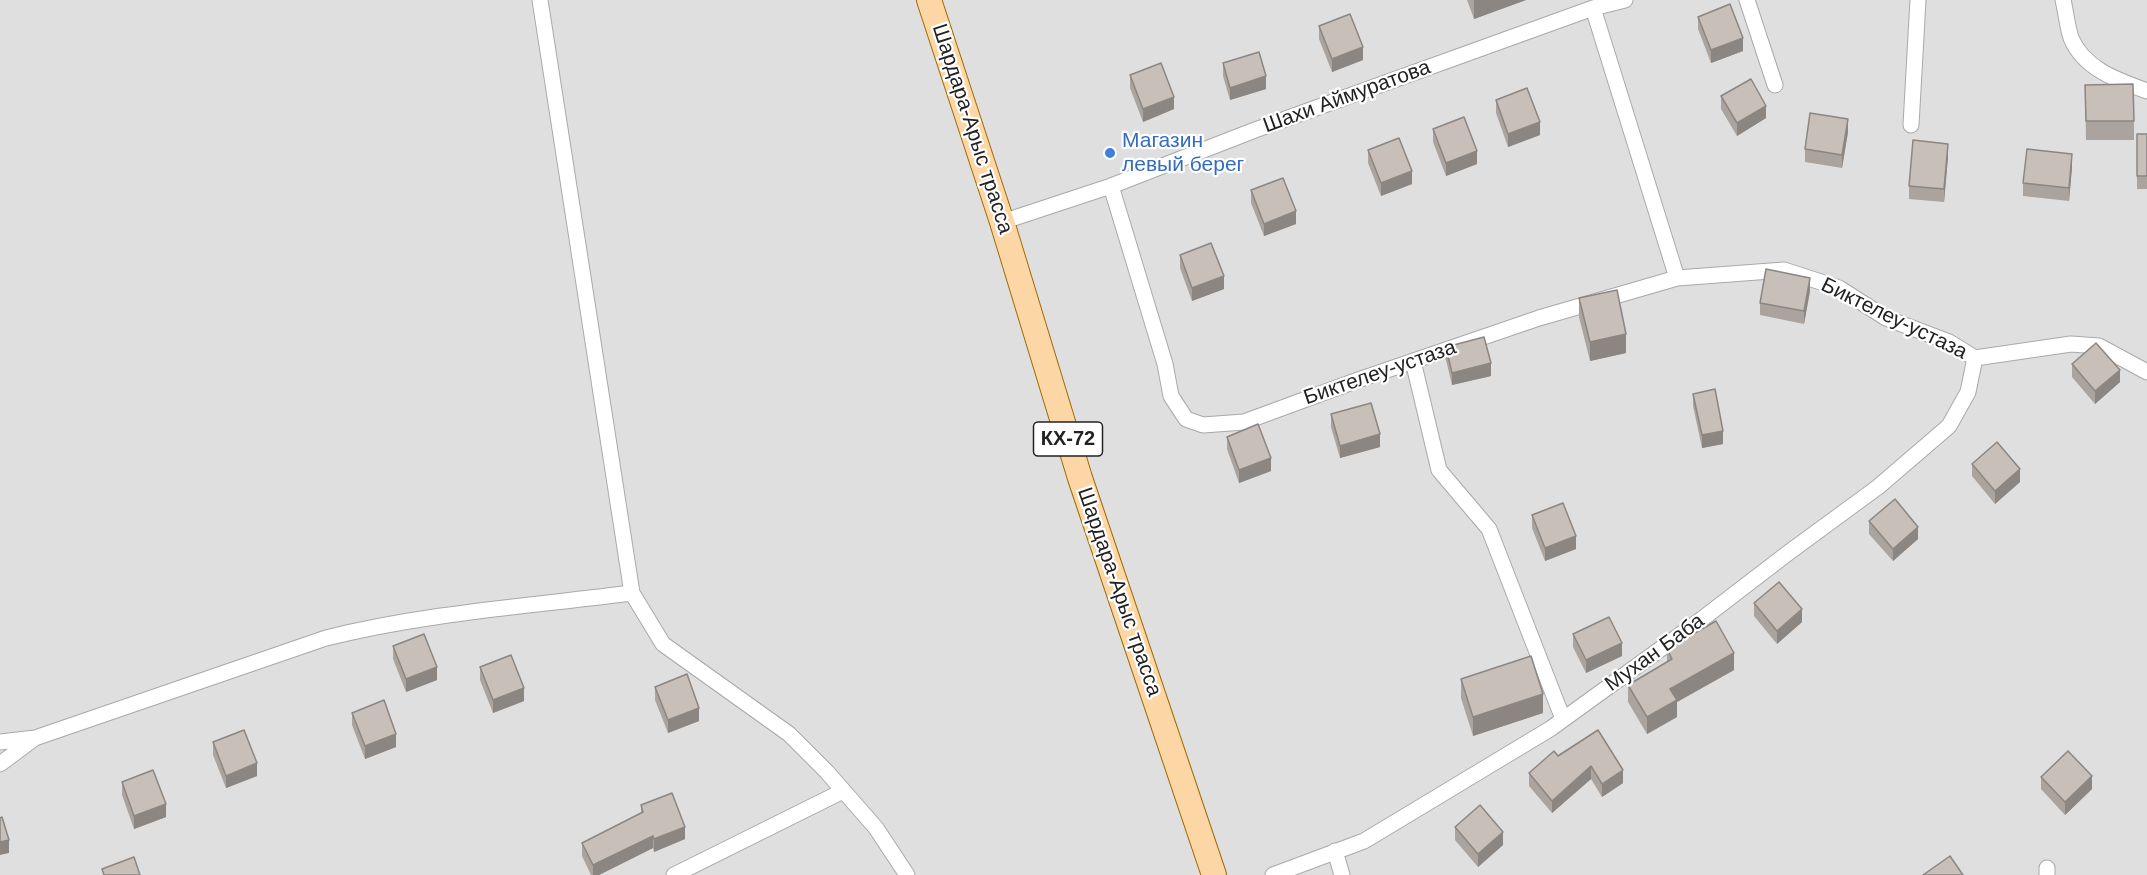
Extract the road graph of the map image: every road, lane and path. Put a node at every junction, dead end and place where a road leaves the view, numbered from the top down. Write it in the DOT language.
graph roads {
  1 [pos="540,0"];
  2 [pos="929,0"];
  3 [pos="1625,0"];
  4 [pos="1747,0"];
  5 [pos="1918,0"];
  6 [pos="2063,0"];
  7 [pos="1593,8"];
  8 [pos="1775,85"];
  9 [pos="2147,91"];
  10 [pos="1911,125"];
  11 [pos="1111,186"];
  12 [pos="1002,222"];
  13 [pos="1677,278"];
  14 [pos="1975,358"];
  15 [pos="1413,361"];
  16 [pos="2147,372"];
  17 [pos="632,593"];
  18 [pos="1563,719"];
  19 [pos="35,738"];
  20 [pos="0,742"];
  21 [pos="0,764"];
  22 [pos="843,791"];
  23 [pos="1335,851"];
  24 [pos="674,875"];
  25 [pos="907,875"];
  26 [pos="1214,875"];
  27 [pos="1273,875"];
  28 [pos="1342,875"];
  1 -- 17 [label="street"];
  2 -- 12 [label="main road, Шардара-Арыс трасса / КХ-72"];
  3 -- 7 [label="street, Шахи Аймуратова"];
  4 -- 8 [label="street"];
  5 -- 10 [label="street"];
  6 -- 9 [label="street"];
  7 -- 11 [label="street, Шахи Аймуратова"];
  7 -- 13 [label="street"];
  11 -- 12 [label="street, Шахи Аймуратова"];
  11 -- 15 [label="street, Биктелеу-устаза"];
  12 -- 26 [label="main road, Шардара-Арыс трасса / КХ-72"];
  13 -- 14 [label="street, Биктелеу-устаза"];
  13 -- 15 [label="street, Биктелеу-устаза"];
  14 -- 16 [label="street"];
  14 -- 18 [label="street, Мухан Баба"];
  15 -- 18 [label="street"];
  17 -- 19 [label="street"];
  17 -- 22 [label="street"];
  18 -- 23 [label="street, Мухан Баба"];
  19 -- 20 [label="street"];
  19 -- 21 [label="street"];
  22 -- 24 [label="street"];
  22 -- 25 [label="street"];
  23 -- 27 [label="street, Мухан Баба"];
  23 -- 28 [label="street"];
}
